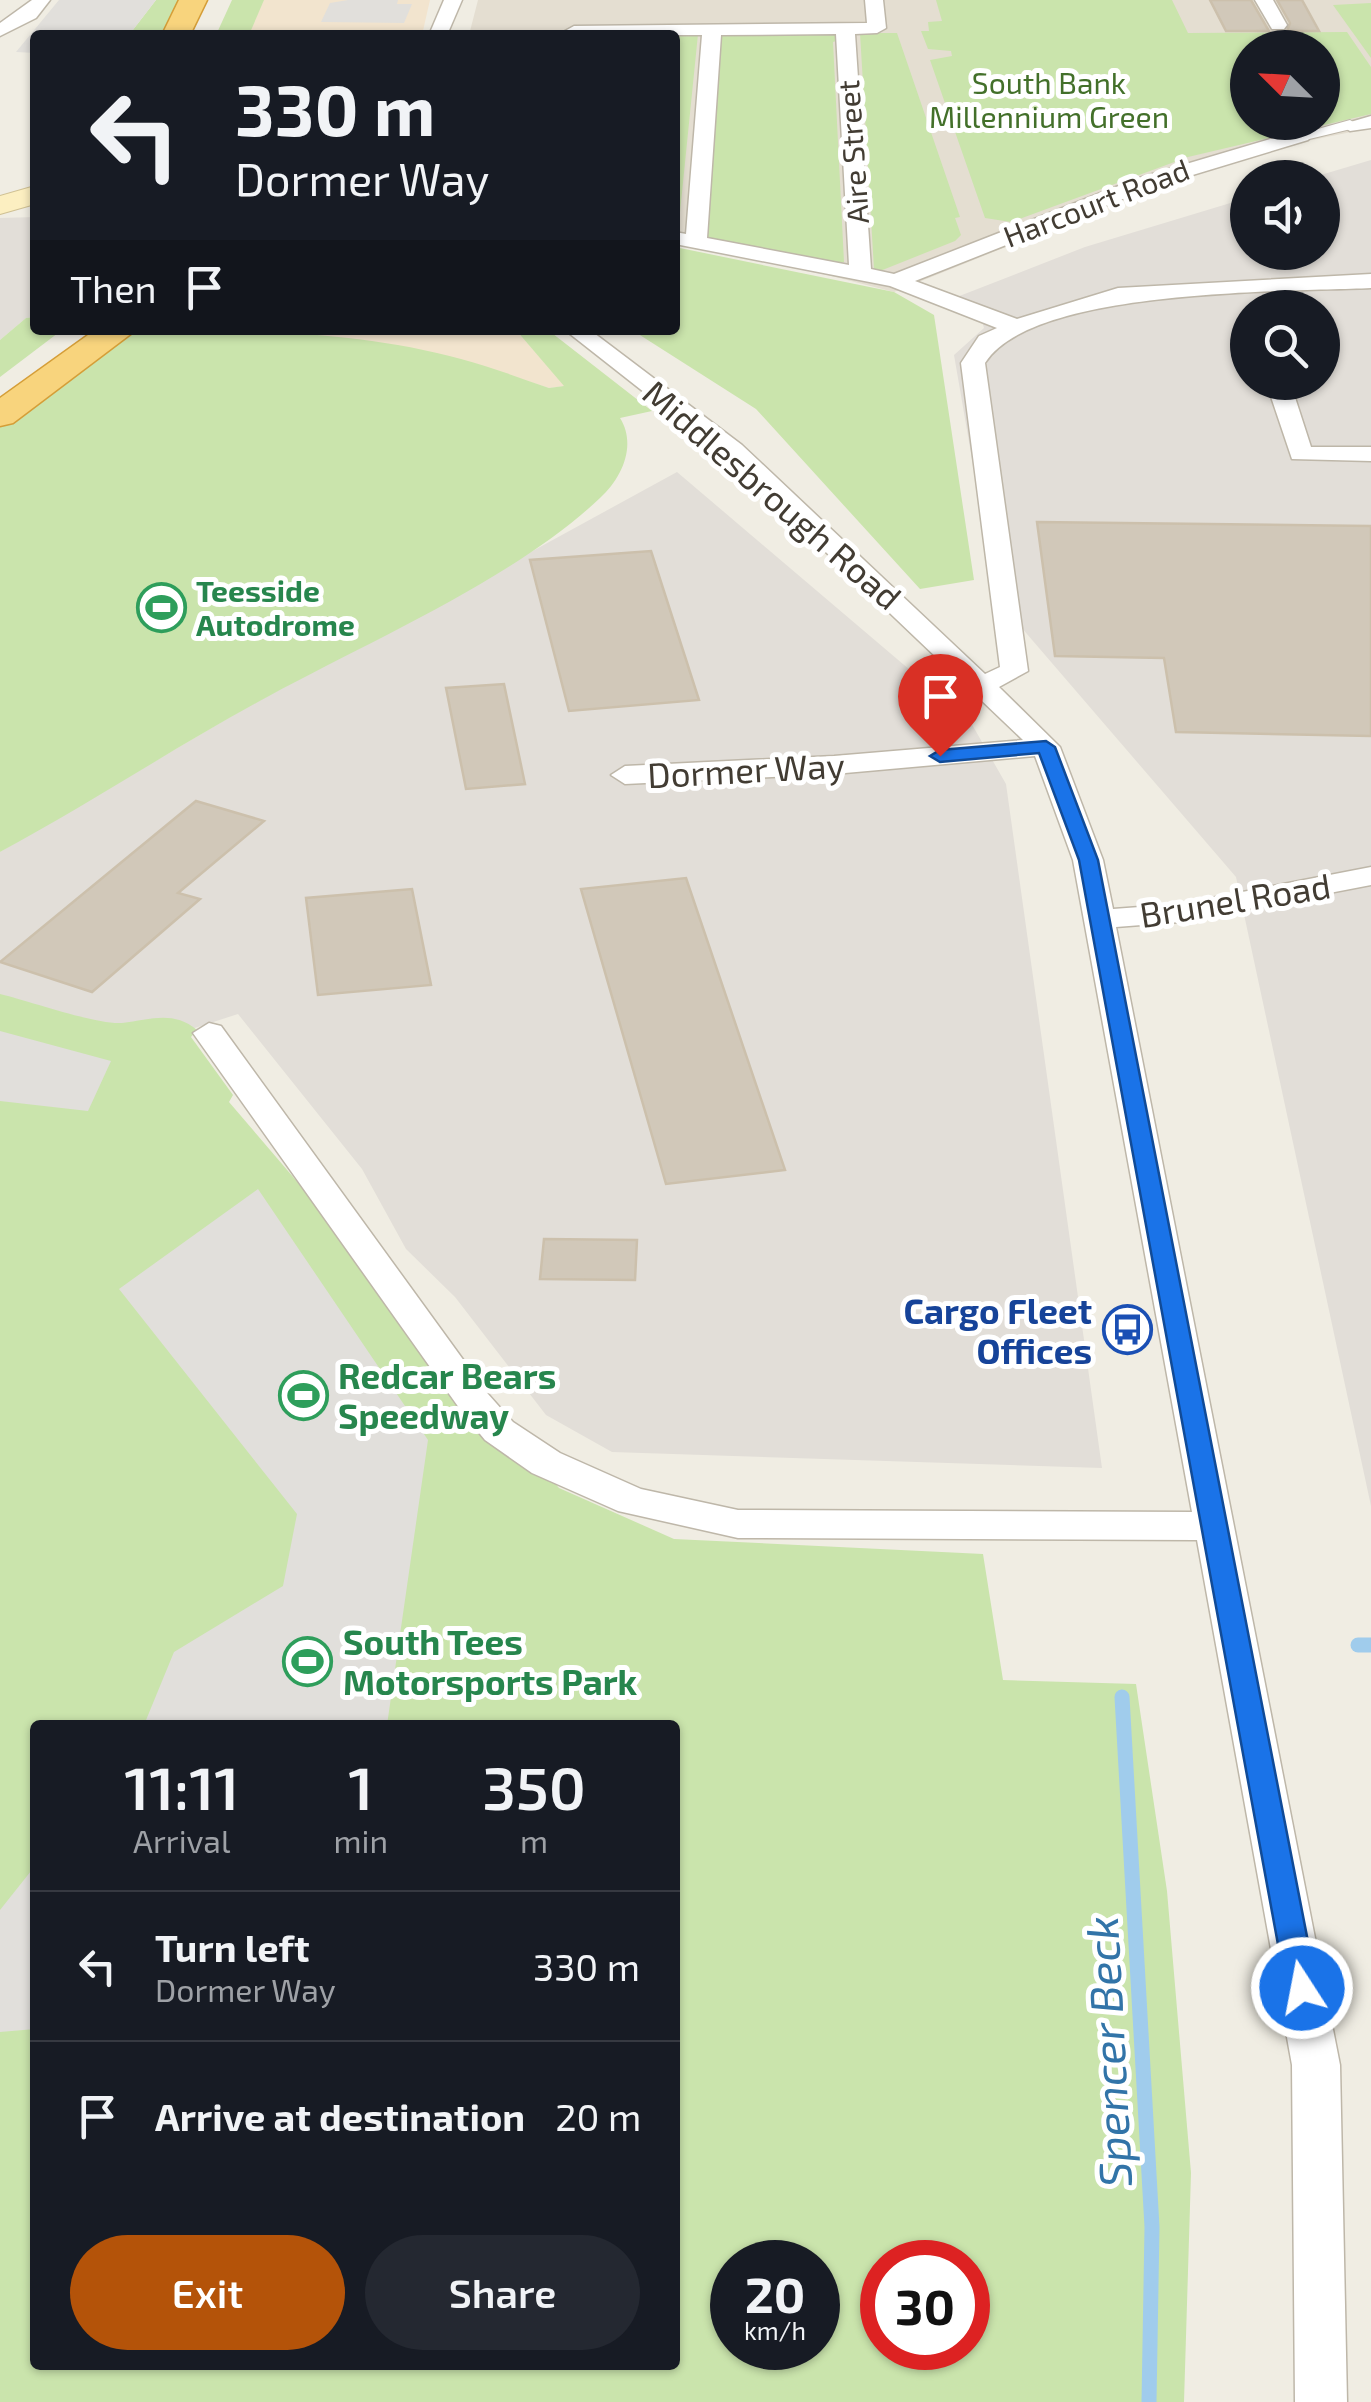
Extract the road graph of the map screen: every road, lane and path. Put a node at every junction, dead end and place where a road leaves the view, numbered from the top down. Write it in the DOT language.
graph roads {
  1 [pos="41,0"];
  2 [pos="193,0"];
  3 [pos="221,0"];
  4 [pos="452,0"];
  5 [pos="874,0"];
  6 [pos="1264,0"];
  7 [pos="1278,25"];
  8 [pos="574,27"];
  9 [pos="845,28"];
  10 [pos="0,30"];
  11 [pos="178,30"];
  12 [pos="208,30"];
  13 [pos="440,30"];
  14 [pos="712,30"];
  15 [pos="1288,140"];
  16 [pos="30,197"];
  17 [pos="0,206"];
  18 [pos="30,208"];
  19 [pos="686,240"];
  20 [pos="860,275"];
  21 [pos="1371,281"];
  22 [pos="896,282"];
  23 [pos="1304,290"];
  24 [pos="1230,298"];
  25 [pos="1016,327"];
  26 [pos="73,335"];
  27 [pos="111,335"];
  28 [pos="583,335"];
  29 [pos="0,388"];
  30 [pos="1284,400"];
  31 [pos="0,416"];
  32 [pos="1371,454"];
  33 [pos="984,684"];
  34 [pos="1046,747"];
  35 [pos="625,775"];
  36 [pos="1371,876"];
  37 [pos="1099,918"];
  38 [pos="209,1033"];
  39 [pos="1212,1526"];
  40 [pos="1321,2402"];
  1 -- 10 [label="street"];
  2 -- 11 [label="highway"];
  3 -- 12 [label="highway"];
  4 -- 13 [label="street"];
  5 -- 9 [label="street"];
  6 -- 7 [label="street"];
  8 -- 14 [label="street"];
  9 -- 14 [label="street"];
  9 -- 20 [label="street, Aire Street"];
  14 -- 19 [label="street"];
  15 -- 22 [label="street, Harcourt Road"];
  16 -- 17 [label="main road"];
  17 -- 18 [label="main road"];
  19 -- 20 [label="street"];
  20 -- 22 [label="street"];
  21 -- 23 [label="street"];
  22 -- 25 [label="street"];
  24 -- 25 [label="street"];
  25 -- 33 [label="street"];
  26 -- 29 [label="highway"];
  27 -- 31 [label="highway"];
  28 -- 33 [label="street, Middlesbrough Road"];
  30 -- 32 [label="street"];
  33 -- 34 [label="street, Middlesbrough Road"];
  34 -- 35 [label="street, Dormer Way"];
  34 -- 37 [label="street, Middlesbrough Road"];
  36 -- 37 [label="street, Brunel Road"];
  37 -- 39 [label="street, Middlesbrough Road"];
  38 -- 39 [label="street"];
  39 -- 40 [label="street, Middlesbrough Road"];
}
